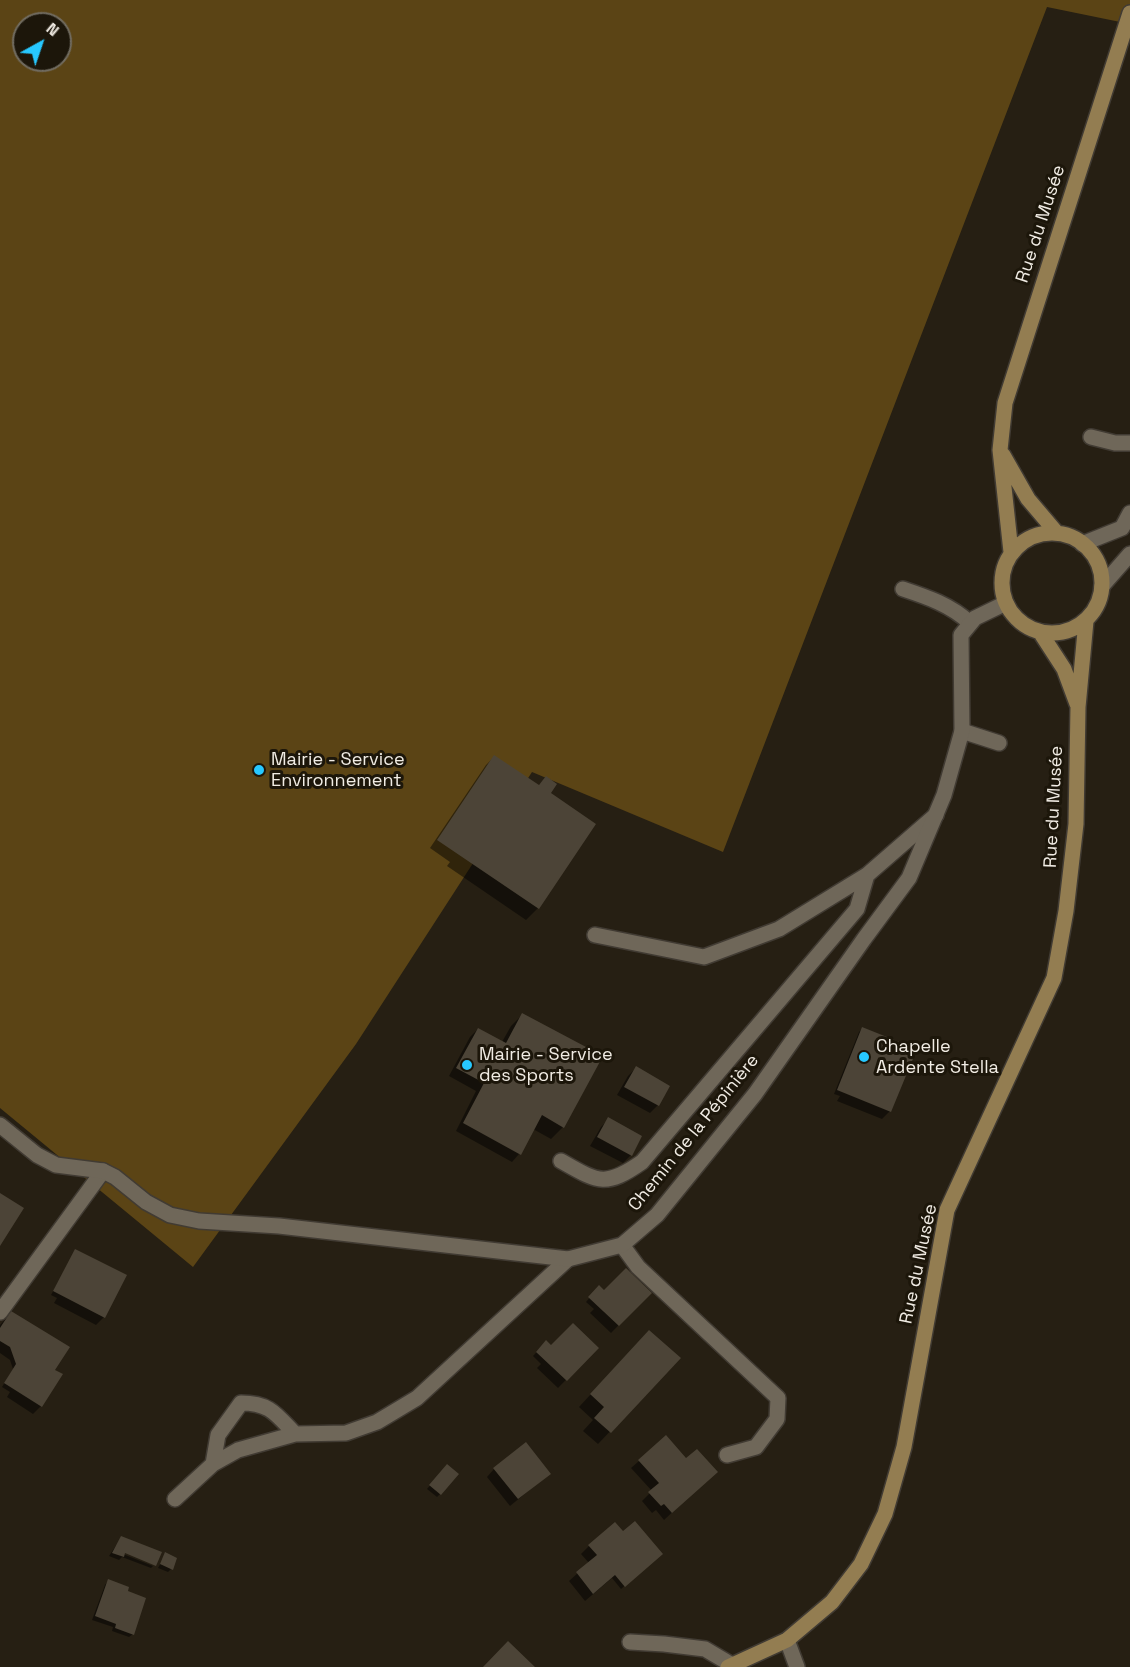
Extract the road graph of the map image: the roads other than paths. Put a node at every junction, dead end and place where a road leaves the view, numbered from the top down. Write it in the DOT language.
graph roads {
  1 [pos="1130,13"];
  2 [pos="1090,437"];
  3 [pos="1130,443"];
  4 [pos="1000,450"];
  5 [pos="1130,513"];
  6 [pos="1056,532"];
  7 [pos="1082,544"];
  8 [pos="1011,552"];
  9 [pos="1130,554"];
  10 [pos="1102,586"];
  11 [pos="903,589"];
  12 [pos="1006,603"];
  13 [pos="1086,621"];
  14 [pos="970,623"];
  15 [pos="1040,632"];
  16 [pos="1078,707"];
  17 [pos="962,732"];
  18 [pos="999,743"];
  19 [pos="936,815"];
  20 [pos="867,875"];
  21 [pos="595,935"];
  22 [pos="0,1125"];
  23 [pos="561,1161"];
  24 [pos="103,1171"];
  25 [pos="622,1245"];
  26 [pos="567,1259"];
  27 [pos="0,1312"];
  28 [pos="295,1434"];
  29 [pos="727,1455"];
  30 [pos="213,1464"];
  31 [pos="176,1499"];
  32 [pos="787,1640"];
  33 [pos="630,1642"];
  34 [pos="730,1666"];
  35 [pos="797,1667"];
  1 -- 4 [label="main road, Rue du Musée"];
  2 -- 3 [label="street"];
  4 -- 6 [label="main road"];
  4 -- 8 [label="main road, Rue du Musée"];
  5 -- 7 [label="street"];
  6 -- 7 [label="main road"];
  6 -- 8 [label="main road"];
  7 -- 10 [label="main road"];
  8 -- 12 [label="main road"];
  9 -- 10 [label="street"];
  10 -- 13 [label="main road"];
  11 -- 14 [label="street"];
  12 -- 14 [label="street"];
  12 -- 15 [label="main road"];
  13 -- 15 [label="main road"];
  13 -- 16 [label="main road, Rue du Musée"];
  14 -- 17 [label="street, Chemin de la Pépinière"];
  15 -- 16 [label="main road, Rue du Musée"];
  16 -- 32 [label="main road, Rue du Musée"];
  17 -- 18 [label="street"];
  17 -- 19 [label="street, Chemin de la Pépinière"];
  19 -- 20 [label="street"];
  19 -- 25 [label="street, Chemin de la Pépinière"];
  20 -- 21 [label="street"];
  20 -- 23 [label="street"];
  22 -- 24 [label="street, Chemin de la Pépinière"];
  24 -- 26 [label="street, Chemin de la Pépinière"];
  24 -- 27 [label="street"];
  25 -- 26 [label="street, Chemin de la Pépinière"];
  25 -- 29 [label="street"];
  26 -- 28 [label="street"];
  28 -- 30 [label="street"];
  28 -- 30 [label="street"];
  30 -- 31 [label="street"];
  32 -- 34 [label="main road, Rue du Musée"];
  32 -- 35 [label="street"];
  33 -- 34 [label="street"];
}
